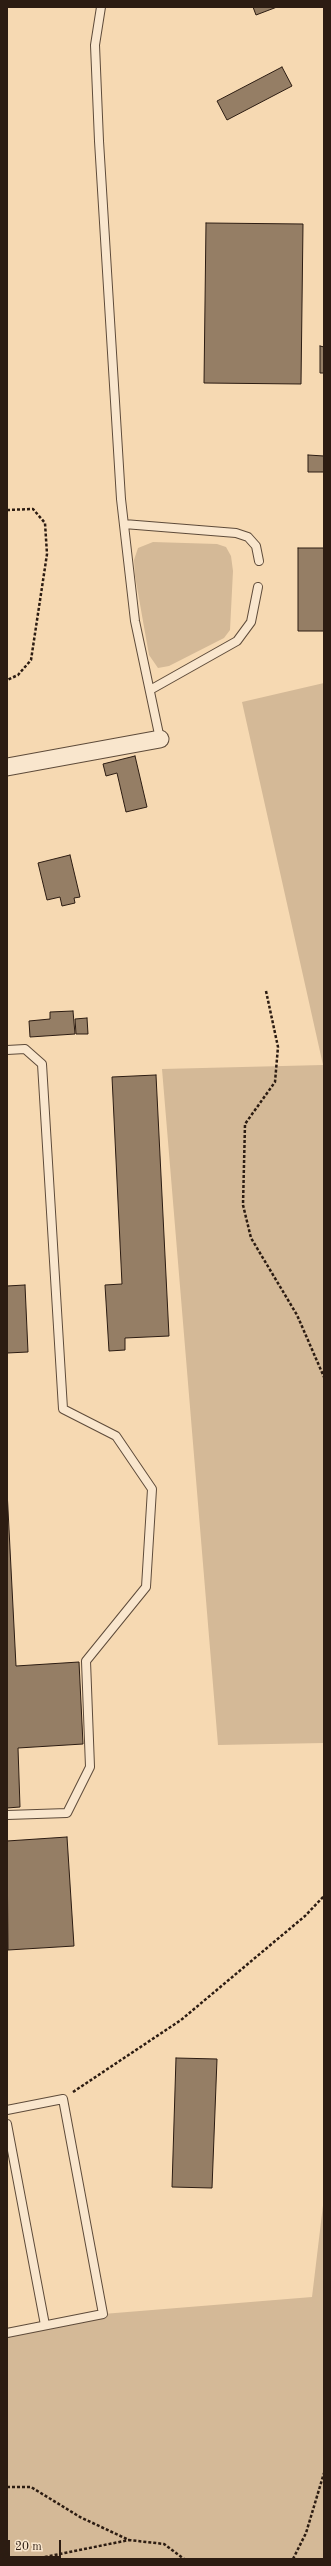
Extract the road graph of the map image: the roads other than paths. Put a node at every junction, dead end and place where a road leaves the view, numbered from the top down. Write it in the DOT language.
graph roads {
  1 [pos="101,7"];
  2 [pos="124,524"];
  3 [pos="259,561"];
  4 [pos="258,587"];
  5 [pos="150,690"];
  6 [pos="160,739"];
  7 [pos="7,767"];
  8 [pos="7,1050"];
  9 [pos="7,1815"];
  10 [pos="7,2110"];
  11 [pos="7,2124"];
  12 [pos="45,2325"];
  13 [pos="7,2333"];
  1 -- 2 [label="lane"];
  2 -- 3 [label="lane"];
  2 -- 5 [label="lane"];
  4 -- 5 [label="lane"];
  5 -- 6 [label="lane"];
  6 -- 7 [label="street"];
  8 -- 9 [label="lane"];
  10 -- 12 [label="lane"];
  11 -- 12 [label="lane"];
  12 -- 13 [label="lane"];
}
